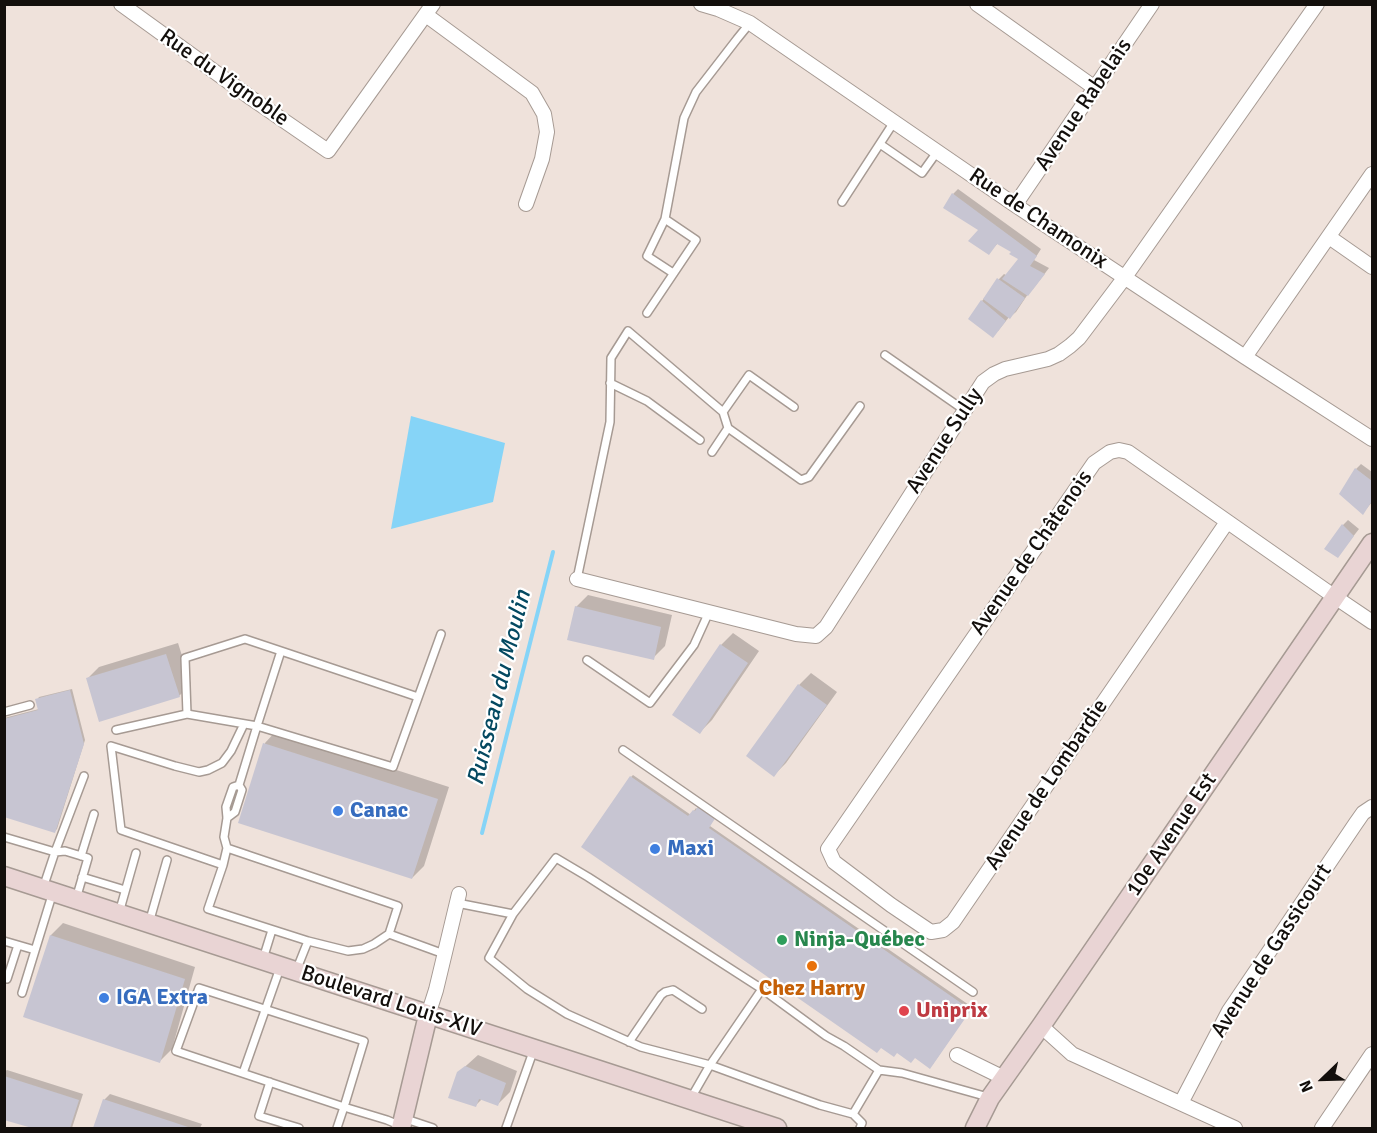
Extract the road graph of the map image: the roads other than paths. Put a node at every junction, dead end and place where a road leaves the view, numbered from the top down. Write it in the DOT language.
graph roads {
  1 [pos="121,4"];
  2 [pos="701,4"];
  3 [pos="977,4"];
  4 [pos="1152,4"];
  5 [pos="1317,4"];
  6 [pos="429,10"];
  7 [pos="750,23"];
  8 [pos="1095,88"];
  9 [pos="894,122"];
  10 [pos="880,144"];
  11 [pos="937,152"];
  12 [pos="1372,174"];
  13 [pos="842,202"];
  14 [pos="526,204"];
  15 [pos="1015,205"];
  16 [pos="665,219"];
  17 [pos="1329,237"];
  18 [pos="1372,267"];
  19 [pos="673,273"];
  20 [pos="1125,277"];
  21 [pos="647,313"];
  22 [pos="885,355"];
  23 [pos="1245,357"];
  24 [pos="610,383"];
  25 [pos="860,406"];
  26 [pos="794,407"];
  27 [pos="964,410"];
  28 [pos="723,412"];
  29 [pos="728,428"];
  30 [pos="1372,439"];
  31 [pos="700,440"];
  32 [pos="712,452"];
  33 [pos="1227,522"];
  34 [pos="1372,543"];
  35 [pos="577,579"];
  36 [pos="1335,597"];
  37 [pos="709,612"];
  38 [pos="1372,622"];
  39 [pos="441,634"];
  40 [pos="280,651"];
  41 [pos="587,660"];
  42 [pos="418,697"];
  43 [pos="30,705"];
  44 [pos="4,712"];
  45 [pos="187,714"];
  46 [pos="244,724"];
  47 [pos="257,726"];
  48 [pos="116,730"];
  49 [pos="623,750"];
  50 [pos="84,776"];
  51 [pos="1372,807"];
  52 [pos="94,814"];
  53 [pos="4,837"];
  54 [pos="227,848"];
  55 [pos="55,852"];
  56 [pos="136,853"];
  57 [pos="830,854"];
  58 [pos="81,856"];
  59 [pos="167,860"];
  60 [pos="223,865"];
  61 [pos="4,876"];
  62 [pos="82,877"];
  63 [pos="48,890"];
  64 [pos="125,890"];
  65 [pos="76,899"];
  66 [pos="458,899"];
  67 [pos="119,913"];
  68 [pos="513,914"];
  69 [pos="149,922"];
  70 [pos="272,930"];
  71 [pos="389,934"];
  72 [pos="4,941"];
  73 [pos="308,941"];
  74 [pos="18,945"];
  75 [pos="35,950"];
  76 [pos="444,954"];
  77 [pos="263,960"];
  78 [pos="288,968"];
  79 [pos="4,978"];
  80 [pos="762,989"];
  81 [pos="973,992"];
  82 [pos="22,993"];
  83 [pos="702,1009"];
  84 [pos="266,1010"];
  85 [pos="428,1015"];
  86 [pos="1041,1026"];
  87 [pos="629,1042"];
  88 [pos="534,1048"];
  89 [pos="1372,1054"];
  90 [pos="957,1055"];
  91 [pos="710,1065"];
  92 [pos="879,1070"];
  93 [pos="243,1073"];
  94 [pos="1004,1078"];
  95 [pos="270,1082"];
  96 [pos="990,1098"];
  97 [pos="690,1100"];
  98 [pos="1181,1103"];
  99 [pos="344,1107"];
  100 [pos="854,1114"];
  101 [pos="402,1124"];
  102 [pos="299,1128"];
  103 [pos="337,1128"];
  104 [pos="433,1128"];
  105 [pos="506,1128"];
  106 [pos="777,1128"];
  107 [pos="860,1128"];
  108 [pos="975,1128"];
  109 [pos="1235,1128"];
  110 [pos="1322,1128"];
  1 -- 6 [label="street, Rue du Vignoble"];
  2 -- 7 [label="street, Rue de Chamonix"];
  3 -- 8 [label="street"];
  4 -- 8 [label="street, Avenue Rabelais"];
  5 -- 20 [label="street, Avenue Sully"];
  6 -- 14 [label="street"];
  7 -- 9 [label="street, Rue de Chamonix"];
  7 -- 16 [label="lane"];
  8 -- 15 [label="street, Avenue Rabelais"];
  9 -- 10 [label="lane"];
  9 -- 11 [label="street, Rue de Chamonix"];
  10 -- 11 [label="lane"];
  10 -- 13 [label="lane"];
  11 -- 15 [label="street, Rue de Chamonix"];
  12 -- 17 [label="street"];
  15 -- 20 [label="street, Rue de Chamonix"];
  16 -- 19 [label="lane"];
  16 -- 19 [label="lane"];
  17 -- 18 [label="street"];
  17 -- 23 [label="street"];
  19 -- 21 [label="lane"];
  20 -- 23 [label="street, Rue de Chamonix"];
  20 -- 27 [label="street, Avenue Sully"];
  22 -- 27 [label="lane"];
  23 -- 30 [label="street, Rue de Chamonix"];
  24 -- 28 [label="lane"];
  24 -- 31 [label="lane"];
  24 -- 35 [label="lane"];
  25 -- 29 [label="lane"];
  26 -- 28 [label="lane"];
  27 -- 37 [label="street, Avenue Sully"];
  28 -- 29 [label="lane"];
  29 -- 32 [label="lane"];
  33 -- 36 [label="street, Avenue de Châtenois"];
  33 -- 57 [label="street, Avenue de Châtenois"];
  33 -- 57 [label="street, Avenue de Lombardie"];
  34 -- 36 [label="street, 10e Avenue Est"];
  35 -- 37 [label="street, Avenue Sully"];
  36 -- 38 [label="street, Avenue de Châtenois"];
  36 -- 86 [label="street, 10e Avenue Est"];
  37 -- 41 [label="lane"];
  39 -- 42 [label="lane"];
  40 -- 42 [label="lane"];
  40 -- 45 [label="lane"];
  40 -- 47 [label="lane"];
  42 -- 47 [label="lane"];
  43 -- 44 [label="lane"];
  45 -- 46 [label="lane"];
  45 -- 48 [label="lane"];
  46 -- 47 [label="lane"];
  46 -- 60 [label="lane"];
  47 -- 54 [label="lane"];
  49 -- 81 [label="lane"];
  50 -- 55 [label="lane"];
  51 -- 98 [label="street, Avenue de Gassicourt"];
  52 -- 58 [label="lane"];
  53 -- 55 [label="lane"];
  54 -- 60 [label="lane"];
  54 -- 71 [label="lane"];
  55 -- 58 [label="lane"];
  55 -- 63 [label="lane"];
  56 -- 64 [label="lane"];
  58 -- 62 [label="lane"];
  59 -- 69 [label="lane"];
  60 -- 70 [label="lane"];
  61 -- 63 [label="street, Boulevard Louis-XIV"];
  62 -- 64 [label="lane"];
  62 -- 65 [label="lane"];
  63 -- 65 [label="street, Boulevard Louis-XIV"];
  63 -- 75 [label="lane"];
  64 -- 67 [label="lane"];
  65 -- 67 [label="street, Boulevard Louis-XIV"];
  66 -- 68 [label="lane"];
  66 -- 76 [label="street"];
  67 -- 69 [label="street, Boulevard Louis-XIV"];
  68 -- 80 [label="lane"];
  68 -- 87 [label="lane"];
  69 -- 77 [label="street, Boulevard Louis-XIV"];
  70 -- 73 [label="lane"];
  70 -- 77 [label="lane"];
  71 -- 73 [label="lane"];
  71 -- 76 [label="lane"];
  72 -- 74 [label="lane"];
  73 -- 78 [label="lane"];
  74 -- 75 [label="lane"];
  74 -- 79 [label="lane"];
  75 -- 82 [label="lane"];
  76 -- 85 [label="street"];
  77 -- 78 [label="street, Boulevard Louis-XIV"];
  78 -- 84 [label="lane"];
  78 -- 85 [label="street, Boulevard Louis-XIV"];
  80 -- 91 [label="lane"];
  80 -- 92 [label="lane"];
  83 -- 87 [label="lane"];
  84 -- 93 [label="lane"];
  84 -- 93 [label="lane"];
  84 -- 99 [label="lane"];
  85 -- 88 [label="street, Boulevard Louis-XIV"];
  85 -- 101 [label="street"];
  86 -- 94 [label="street, 10e Avenue Est"];
  86 -- 98 [label="street"];
  87 -- 91 [label="lane"];
  88 -- 97 [label="street, Boulevard Louis-XIV"];
  88 -- 105 [label="lane"];
  89 -- 110 [label="street"];
  90 -- 94 [label="street"];
  91 -- 97 [label="lane"];
  91 -- 100 [label="lane"];
  92 -- 96 [label="lane"];
  92 -- 100 [label="lane"];
  93 -- 95 [label="lane"];
  94 -- 96 [label="street, 10e Avenue Est"];
  95 -- 99 [label="lane"];
  95 -- 102 [label="lane"];
  96 -- 108 [label="street, 10e Avenue Est"];
  97 -- 106 [label="street, Boulevard Louis-XIV"];
  98 -- 109 [label="street"];
  99 -- 101 [label="lane"];
  99 -- 103 [label="lane"];
  100 -- 107 [label="lane"];
  101 -- 104 [label="lane"];
}
